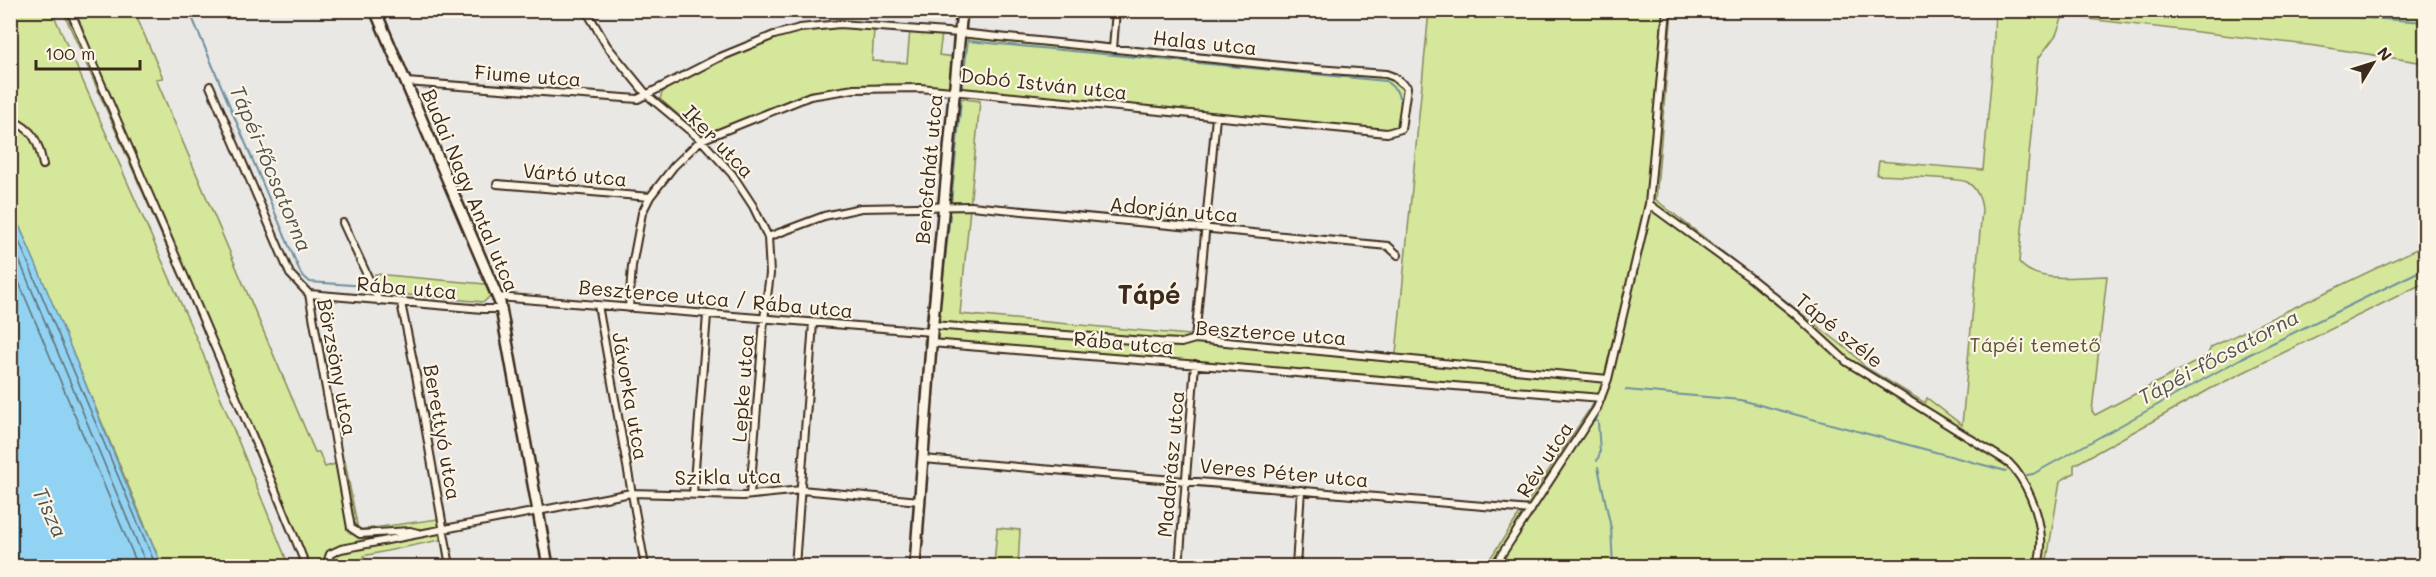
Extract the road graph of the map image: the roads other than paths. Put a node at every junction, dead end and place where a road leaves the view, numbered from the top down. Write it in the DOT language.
graph roads {
  1 [pos="70,10"];
  2 [pos="375,10"];
  3 [pos="586,10"];
  4 [pos="963,10"];
  5 [pos="1116,10"];
  6 [pos="1667,10"];
  7 [pos="960,33"];
  8 [pos="1113,49"];
  9 [pos="406,82"];
  10 [pos="210,86"];
  11 [pos="954,91"];
  12 [pos="647,95"];
  13 [pos="1216,117"];
  14 [pos="10,119"];
  15 [pos="1401,129"];
  16 [pos="700,140"];
  17 [pos="43,165"];
  18 [pos="497,184"];
  19 [pos="650,197"];
  20 [pos="1649,204"];
  21 [pos="943,206"];
  22 [pos="343,223"];
  23 [pos="1205,229"];
  24 [pos="768,237"];
  25 [pos="1398,255"];
  26 [pos="309,294"];
  27 [pos="498,297"];
  28 [pos="379,301"];
  29 [pos="401,303"];
  30 [pos="598,305"];
  31 [pos="628,308"];
  32 [pos="502,309"];
  33 [pos="707,315"];
  34 [pos="764,319"];
  35 [pos="813,323"];
  36 [pos="932,328"];
  37 [pos="1195,339"];
  38 [pos="931,343"];
  39 [pos="1195,364"];
  40 [pos="1608,379"];
  41 [pos="1601,398"];
  42 [pos="923,459"];
  43 [pos="1186,480"];
  44 [pos="801,490"];
  45 [pos="1301,490"];
  46 [pos="631,493"];
  47 [pos="693,494"];
  48 [pos="750,495"];
  49 [pos="920,501"];
  50 [pos="538,509"];
  51 [pos="1531,510"];
  52 [pos="443,529"];
  53 [pos="422,533"];
  54 [pos="306,567"];
  55 [pos="326,567"];
  56 [pos="450,567"];
  57 [pos="548,567"];
  58 [pos="645,567"];
  59 [pos="795,567"];
  60 [pos="915,567"];
  61 [pos="1179,567"];
  62 [pos="1296,567"];
  63 [pos="1494,567"];
  64 [pos="2038,567"];
  1 -- 54 [label="street"];
  2 -- 9 [label="main road, Budai Nagy Antal utca"];
  3 -- 12 [label="street, Iker utca"];
  4 -- 7 [label="main road, Bencfahát utca"];
  5 -- 8 [label="street"];
  6 -- 20 [label="street, Rév utca"];
  7 -- 8 [label="street, Halas utca"];
  7 -- 11 [label="main road, Bencfahát utca"];
  7 -- 12 [label="street, Halas utca"];
  8 -- 15 [label="street, Halas utca"];
  9 -- 12 [label="street, Fiume utca"];
  9 -- 27 [label="main road, Budai Nagy Antal utca"];
  10 -- 26 [label="street, Börzsöny utca"];
  11 -- 13 [label="street, Dobó István utca"];
  11 -- 16 [label="street, Dobó István utca"];
  11 -- 21 [label="main road, Bencfahát utca"];
  12 -- 16 [label="street, Iker utca"];
  13 -- 15 [label="street, Dobó István utca"];
  13 -- 23 [label="street"];
  14 -- 17 [label="street"];
  16 -- 19 [label="street, Dobó István utca"];
  16 -- 24 [label="street, Iker utca"];
  18 -- 19 [label="street, Vártó utca"];
  19 -- 31 [label="street, Dobó István utca"];
  20 -- 40 [label="street, Rév utca"];
  20 -- 64 [label="street, Tápé széle"];
  21 -- 23 [label="street, Adorján utca"];
  21 -- 24 [label="street, Adorján utca"];
  21 -- 36 [label="main road, Bencfahát utca"];
  22 -- 28 [label="street"];
  23 -- 25 [label="street, Adorján utca"];
  23 -- 37 [label="street"];
  24 -- 34 [label="street, Iker utca"];
  26 -- 28 [label="street, Rába utca"];
  26 -- 53 [label="street, Börzsöny utca"];
  27 -- 30 [label="street, Beszterce utca / Rába utca"];
  27 -- 32 [label="main road, Budai Nagy Antal utca"];
  28 -- 29 [label="street, Rába utca"];
  29 -- 32 [label="street, Rába utca"];
  29 -- 52 [label="street, Berettyó utca"];
  30 -- 31 [label="street, Beszterce utca / Rába utca"];
  30 -- 46 [label="street, Jávorka utca"];
  31 -- 33 [label="street, Beszterce utca / Rába utca"];
  32 -- 50 [label="main road, Budai Nagy Antal utca"];
  33 -- 34 [label="street, Beszterce utca / Rába utca"];
  33 -- 47 [label="street"];
  34 -- 35 [label="street, Beszterce utca / Rába utca"];
  34 -- 48 [label="street, Lepke utca"];
  35 -- 36 [label="street, Beszterce utca / Rába utca"];
  35 -- 44 [label="street"];
  36 -- 37 [label="street, Beszterce utca"];
  36 -- 38 [label="main road, Bencfahát utca"];
  37 -- 40 [label="street, Beszterce utca"];
  38 -- 39 [label="street, Rába utca"];
  38 -- 42 [label="main road, Bencfahát utca"];
  39 -- 41 [label="street, Rába utca"];
  39 -- 43 [label="street, Madarász utca"];
  40 -- 41 [label="street, Rév utca"];
  41 -- 51 [label="street, Rév utca"];
  42 -- 43 [label="street, Veres Péter utca"];
  42 -- 49 [label="main road, Bencfahát utca"];
  43 -- 45 [label="street, Veres Péter utca"];
  43 -- 61 [label="street, Madarász utca"];
  44 -- 48 [label="street, Szikla utca"];
  44 -- 49 [label="street, Szikla utca"];
  44 -- 59 [label="street"];
  45 -- 51 [label="street, Veres Péter utca"];
  45 -- 62 [label="street"];
  46 -- 47 [label="street, Szikla utca"];
  46 -- 50 [label="street, Szikla utca"];
  46 -- 58 [label="street, Jávorka utca"];
  47 -- 48 [label="street, Szikla utca"];
  49 -- 60 [label="main road, Bencfahát utca"];
  50 -- 52 [label="street, Szikla utca"];
  50 -- 57 [label="main road, Budai Nagy Antal utca"];
  51 -- 63 [label="street, Rév utca"];
  52 -- 53 [label="street, Szikla utca"];
  52 -- 56 [label="street, Berettyó utca"];
  53 -- 55 [label="street"];
}
